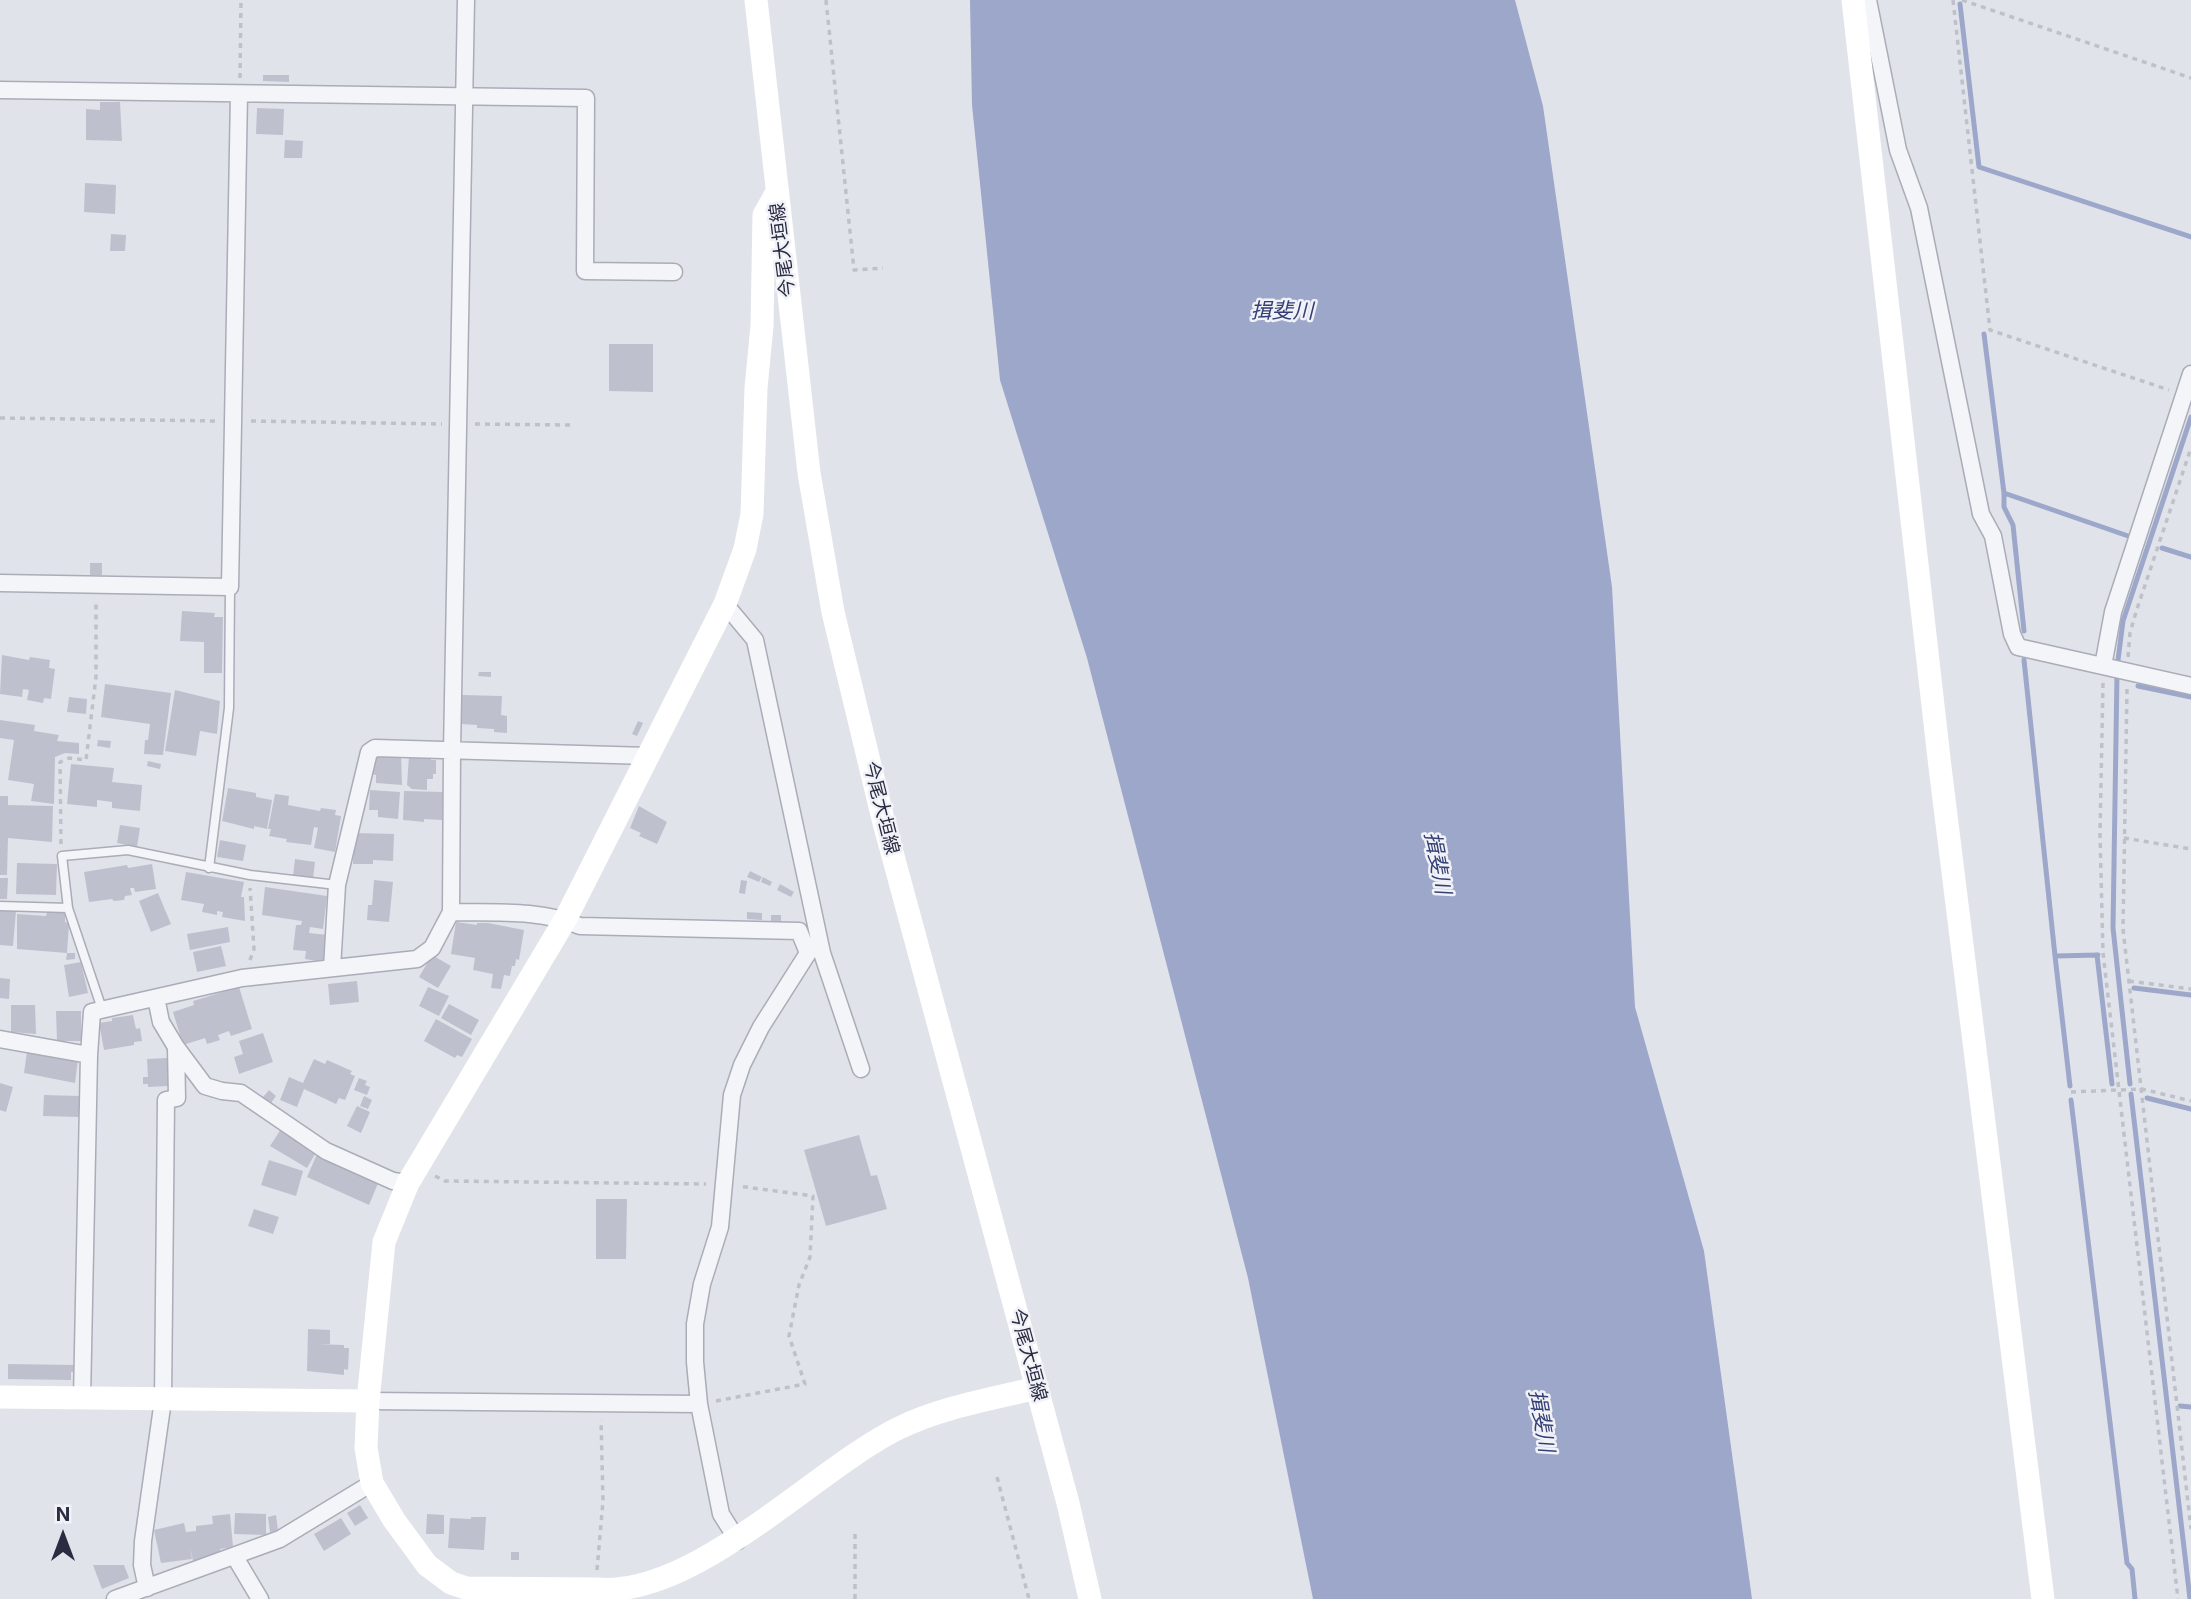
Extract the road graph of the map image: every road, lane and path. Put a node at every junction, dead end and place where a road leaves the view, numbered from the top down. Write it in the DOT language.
graph roads {
  1 [pos="241,0"];
  2 [pos="466,0"];
  3 [pos="756,0"];
  4 [pos="825,0"];
  5 [pos="1853,0"];
  6 [pos="1868,0"];
  7 [pos="1954,0"];
  8 [pos="1962,0"];
  9 [pos="2191,78"];
  10 [pos="0,90"];
  11 [pos="239,94"];
  12 [pos="464,97"];
  13 [pos="776,192"];
  14 [pos="883,268"];
  15 [pos="674,272"];
  16 [pos="2191,374"];
  17 [pos="2184,395"];
  18 [pos="0,418"];
  19 [pos="235,421"];
  20 [pos="458,424"];
  21 [pos="572,425"];
  22 [pos="2191,448"];
  23 [pos="0,583"];
  24 [pos="96,585"];
  25 [pos="230,587"];
  26 [pos="725,604"];
  27 [pos="2103,666"];
  28 [pos="2127,672"];
  29 [pos="2191,686"];
  30 [pos="452,751"];
  31 [pos="648,756"];
  32 [pos="2124,838"];
  33 [pos="2191,849"];
  34 [pos="62,856"];
  35 [pos="209,868"];
  36 [pos="250,875"];
  37 [pos="337,886"];
  38 [pos="0,906"];
  39 [pos="68,908"];
  40 [pos="451,912"];
  41 [pos="565,920"];
  42 [pos="332,968"];
  43 [pos="242,978"];
  44 [pos="2129,981"];
  45 [pos="2191,989"];
  46 [pos="156,998"];
  47 [pos="102,1009"];
  48 [pos="0,1039"];
  49 [pos="176,1047"];
  50 [pos="89,1055"];
  51 [pos="861,1069"];
  52 [pos="2142,1088"];
  53 [pos="2118,1090"];
  54 [pos="2071,1092"];
  55 [pos="2191,1101"];
  56 [pos="413,1176"];
  57 [pos="726,1185"];
  58 [pos="1037,1388"];
  59 [pos="0,1397"];
  60 [pos="82,1399"];
  61 [pos="163,1400"];
  62 [pos="368,1401"];
  63 [pos="601,1404"];
  64 [pos="699,1404"];
  65 [pos="997,1476"];
  66 [pos="372,1483"];
  67 [pos="2191,1529"];
  68 [pos="855,1531"];
  69 [pos="738,1541"];
  70 [pos="235,1557"];
  71 [pos="147,1588"];
  72 [pos="596,1589"];
  73 [pos="466,1593"];
  74 [pos="116,1599"];
  75 [pos="260,1599"];
  76 [pos="855,1599"];
  77 [pos="1029,1599"];
  78 [pos="1090,1599"];
  79 [pos="2043,1599"];
  80 [pos="2178,1599"];
  1 -- 11 [label="path"];
  2 -- 12 [label="street"];
  3 -- 13 [label="street, 今尾大垣線"];
  4 -- 14 [label="path"];
  5 -- 79 [label="street"];
  6 -- 27 [label="street"];
  7 -- 17 [label="path"];
  8 -- 9 [label="path"];
  10 -- 11 [label="street"];
  11 -- 12 [label="street"];
  11 -- 19 [label="street"];
  12 -- 15 [label="street"];
  12 -- 20 [label="street"];
  13 -- 26 [label="street"];
  13 -- 58 [label="street, 今尾大垣線"];
  16 -- 17 [label="street"];
  17 -- 27 [label="street"];
  18 -- 19 [label="path"];
  19 -- 20 [label="path"];
  19 -- 25 [label="street"];
  20 -- 21 [label="path"];
  20 -- 30 [label="street"];
  22 -- 28 [label="path"];
  23 -- 24 [label="street"];
  24 -- 25 [label="street"];
  24 -- 34 [label="path"];
  25 -- 35 [label="lane"];
  26 -- 31 [label="street"];
  26 -- 51 [label="street"];
  27 -- 28 [label="street"];
  27 -- 53 [label="path"];
  28 -- 29 [label="street"];
  28 -- 32 [label="path"];
  30 -- 31 [label="street"];
  30 -- 37 [label="street"];
  30 -- 40 [label="street"];
  31 -- 41 [label="street"];
  32 -- 33 [label="path"];
  32 -- 44 [label="path"];
  34 -- 35 [label="lane"];
  34 -- 39 [label="lane"];
  35 -- 36 [label="lane"];
  36 -- 37 [label="lane"];
  36 -- 43 [label="path"];
  37 -- 42 [label="street"];
  38 -- 39 [label="lane"];
  39 -- 47 [label="lane"];
  40 -- 41 [label="street"];
  40 -- 42 [label="street"];
  41 -- 56 [label="street"];
  41 -- 57 [label="street"];
  42 -- 43 [label="street"];
  43 -- 46 [label="street"];
  44 -- 45 [label="path"];
  44 -- 52 [label="path"];
  46 -- 47 [label="street"];
  46 -- 49 [label="street"];
  47 -- 50 [label="street"];
  48 -- 50 [label="street"];
  49 -- 56 [label="street"];
  49 -- 61 [label="street"];
  50 -- 60 [label="street"];
  52 -- 53 [label="path"];
  52 -- 55 [label="path"];
  52 -- 67 [label="path"];
  53 -- 54 [label="path"];
  53 -- 80 [label="path"];
  56 -- 57 [label="path"];
  56 -- 62 [label="street"];
  57 -- 64 [label="street"];
  57 -- 64 [label="path"];
  58 -- 69 [label="street"];
  58 -- 78 [label="street, 今尾大垣線"];
  59 -- 60 [label="street"];
  60 -- 61 [label="street"];
  61 -- 62 [label="street"];
  61 -- 71 [label="street"];
  62 -- 63 [label="street"];
  62 -- 66 [label="street"];
  63 -- 64 [label="street"];
  63 -- 72 [label="path"];
  64 -- 69 [label="street"];
  65 -- 77 [label="path"];
  66 -- 70 [label="street"];
  66 -- 73 [label="street"];
  68 -- 76 [label="path"];
  69 -- 72 [label="street"];
  70 -- 71 [label="street"];
  70 -- 75 [label="street"];
  71 -- 74 [label="street"];
  72 -- 73 [label="street"];
}
